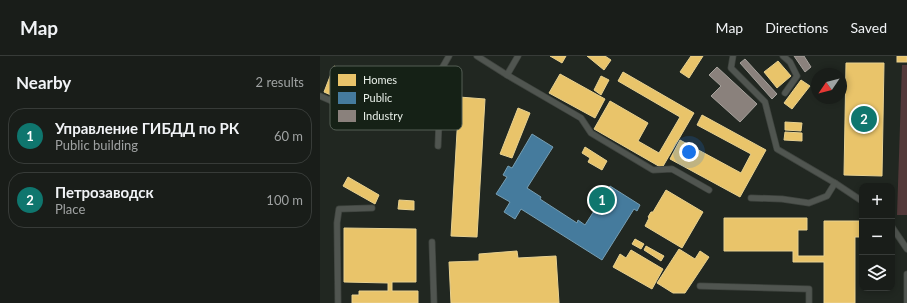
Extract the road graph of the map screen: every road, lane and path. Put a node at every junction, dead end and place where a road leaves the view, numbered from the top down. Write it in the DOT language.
graph roads {
  1 [pos="449,56"];
  2 [pos="477,56"];
  3 [pos="518,56"];
  4 [pos="733,56"];
  5 [pos="784,56"];
  6 [pos="443,66"];
  7 [pos="507,75"];
  8 [pos="785,93"];
  9 [pos="320,96"];
  10 [pos="330,100"];
  11 [pos="439,130"];
  12 [pos="438,146"];
  13 [pos="835,183"];
  14 [pos="709,190"];
  15 [pos="751,198"];
  16 [pos="859,200"];
  17 [pos="372,208"];
  18 [pos="895,231"];
  19 [pos="432,242"];
  20 [pos="907,248"];
  21 [pos="907,274"];
  22 [pos="700,286"];
  23 [pos="338,303"];
  24 [pos="434,303"];
  25 [pos="810,303"];
  26 [pos="907,303"];
  1 -- 6 [label="lane"];
  2 -- 7 [label="lane"];
  3 -- 7 [label="lane"];
  4 -- 13 [label="lane"];
  5 -- 8 [label="lane"];
  7 -- 14 [label="lane"];
  9 -- 10 [label="lane"];
  11 -- 12 [label="lane"];
  13 -- 15 [label="lane"];
  13 -- 16 [label="lane"];
  17 -- 23 [label="lane"];
  18 -- 20 [label="lane"];
  19 -- 24 [label="lane"];
  21 -- 26 [label="lane"];
  22 -- 25 [label="lane"];
}
